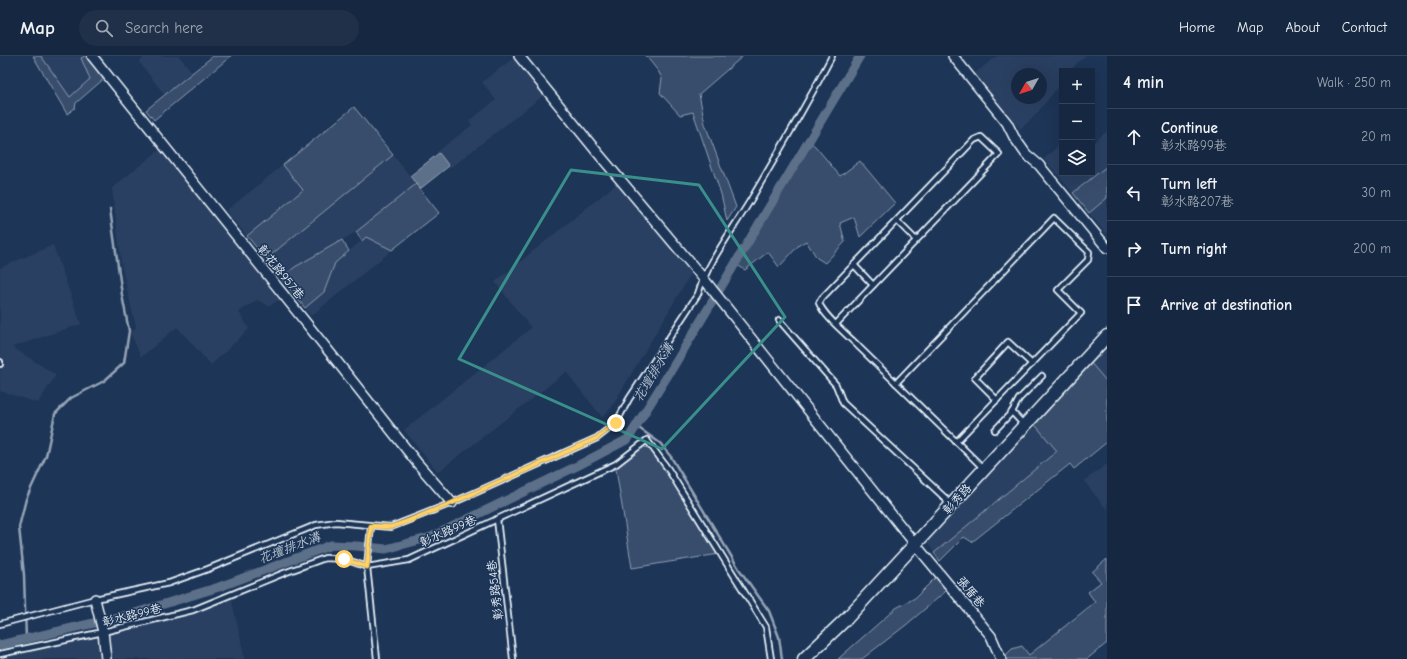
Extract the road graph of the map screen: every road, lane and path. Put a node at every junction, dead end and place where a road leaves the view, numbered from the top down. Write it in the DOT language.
graph roads {
  1 [pos="92,56"];
  2 [pos="519,56"];
  3 [pos="832,56"];
  4 [pos="953,56"];
  5 [pos="897,221"];
  6 [pos="916,240"];
  7 [pos="1107,248"];
  8 [pos="854,265"];
  9 [pos="703,278"];
  10 [pos="874,284"];
  11 [pos="779,320"];
  12 [pos="836,324"];
  13 [pos="1107,336"];
  14 [pos="1032,364"];
  15 [pos="1042,376"];
  16 [pos="896,383"];
  17 [pos="997,400"];
  18 [pos="1012,412"];
  19 [pos="1025,426"];
  20 [pos="995,430"];
  21 [pos="956,442"];
  22 [pos="984,470"];
  23 [pos="452,503"];
  24 [pos="950,508"];
  25 [pos="497,519"];
  26 [pos="371,526"];
  27 [pos="915,544"];
  28 [pos="367,567"];
  29 [pos="95,601"];
  30 [pos="0,624"];
  31 [pos="103,632"];
  32 [pos="0,654"];
  33 [pos="106,659"];
  34 [pos="377,659"];
  35 [pos="513,659"];
  36 [pos="771,659"];
  37 [pos="804,659"];
  38 [pos="1001,659"];
  1 -- 23 [label="street, 彰花路957巷"];
  2 -- 9 [label="street, 張厝巷"];
  3 -- 9 [label="lane"];
  4 -- 7 [label="street"];
  5 -- 6 [label="lane"];
  5 -- 6 [label="lane"];
  5 -- 8 [label="lane"];
  6 -- 10 [label="lane"];
  8 -- 10 [label="lane"];
  8 -- 12 [label="lane"];
  9 -- 23 [label="lane"];
  9 -- 27 [label="street, 張厝巷"];
  10 -- 12 [label="lane"];
  11 -- 24 [label="lane"];
  12 -- 16 [label="lane"];
  13 -- 19 [label="street, 彰秀路"];
  14 -- 16 [label="lane"];
  14 -- 17 [label="lane"];
  14 -- 17 [label="lane"];
  15 -- 18 [label="lane"];
  16 -- 21 [label="lane"];
  17 -- 21 [label="lane"];
  18 -- 19 [label="lane"];
  18 -- 20 [label="lane"];
  19 -- 22 [label="street, 彰秀路"];
  21 -- 22 [label="lane"];
  22 -- 24 [label="street, 彰秀路"];
  23 -- 26 [label="lane"];
  24 -- 27 [label="street, 彰秀路"];
  25 -- 28 [label="lane, 彰水路99巷"];
  25 -- 35 [label="lane, 彰秀路54巷"];
  25 -- 36 [label="lane, 彰水路99巷"];
  26 -- 28 [label="lane"];
  26 -- 29 [label="lane"];
  27 -- 37 [label="street, 彰秀路"];
  27 -- 38 [label="street, 張厝巷"];
  28 -- 31 [label="lane, 彰水路99巷"];
  28 -- 34 [label="lane"];
  29 -- 30 [label="lane"];
  29 -- 31 [label="street"];
  31 -- 32 [label="lane, 彰水路99巷"];
  31 -- 33 [label="street"];
}
